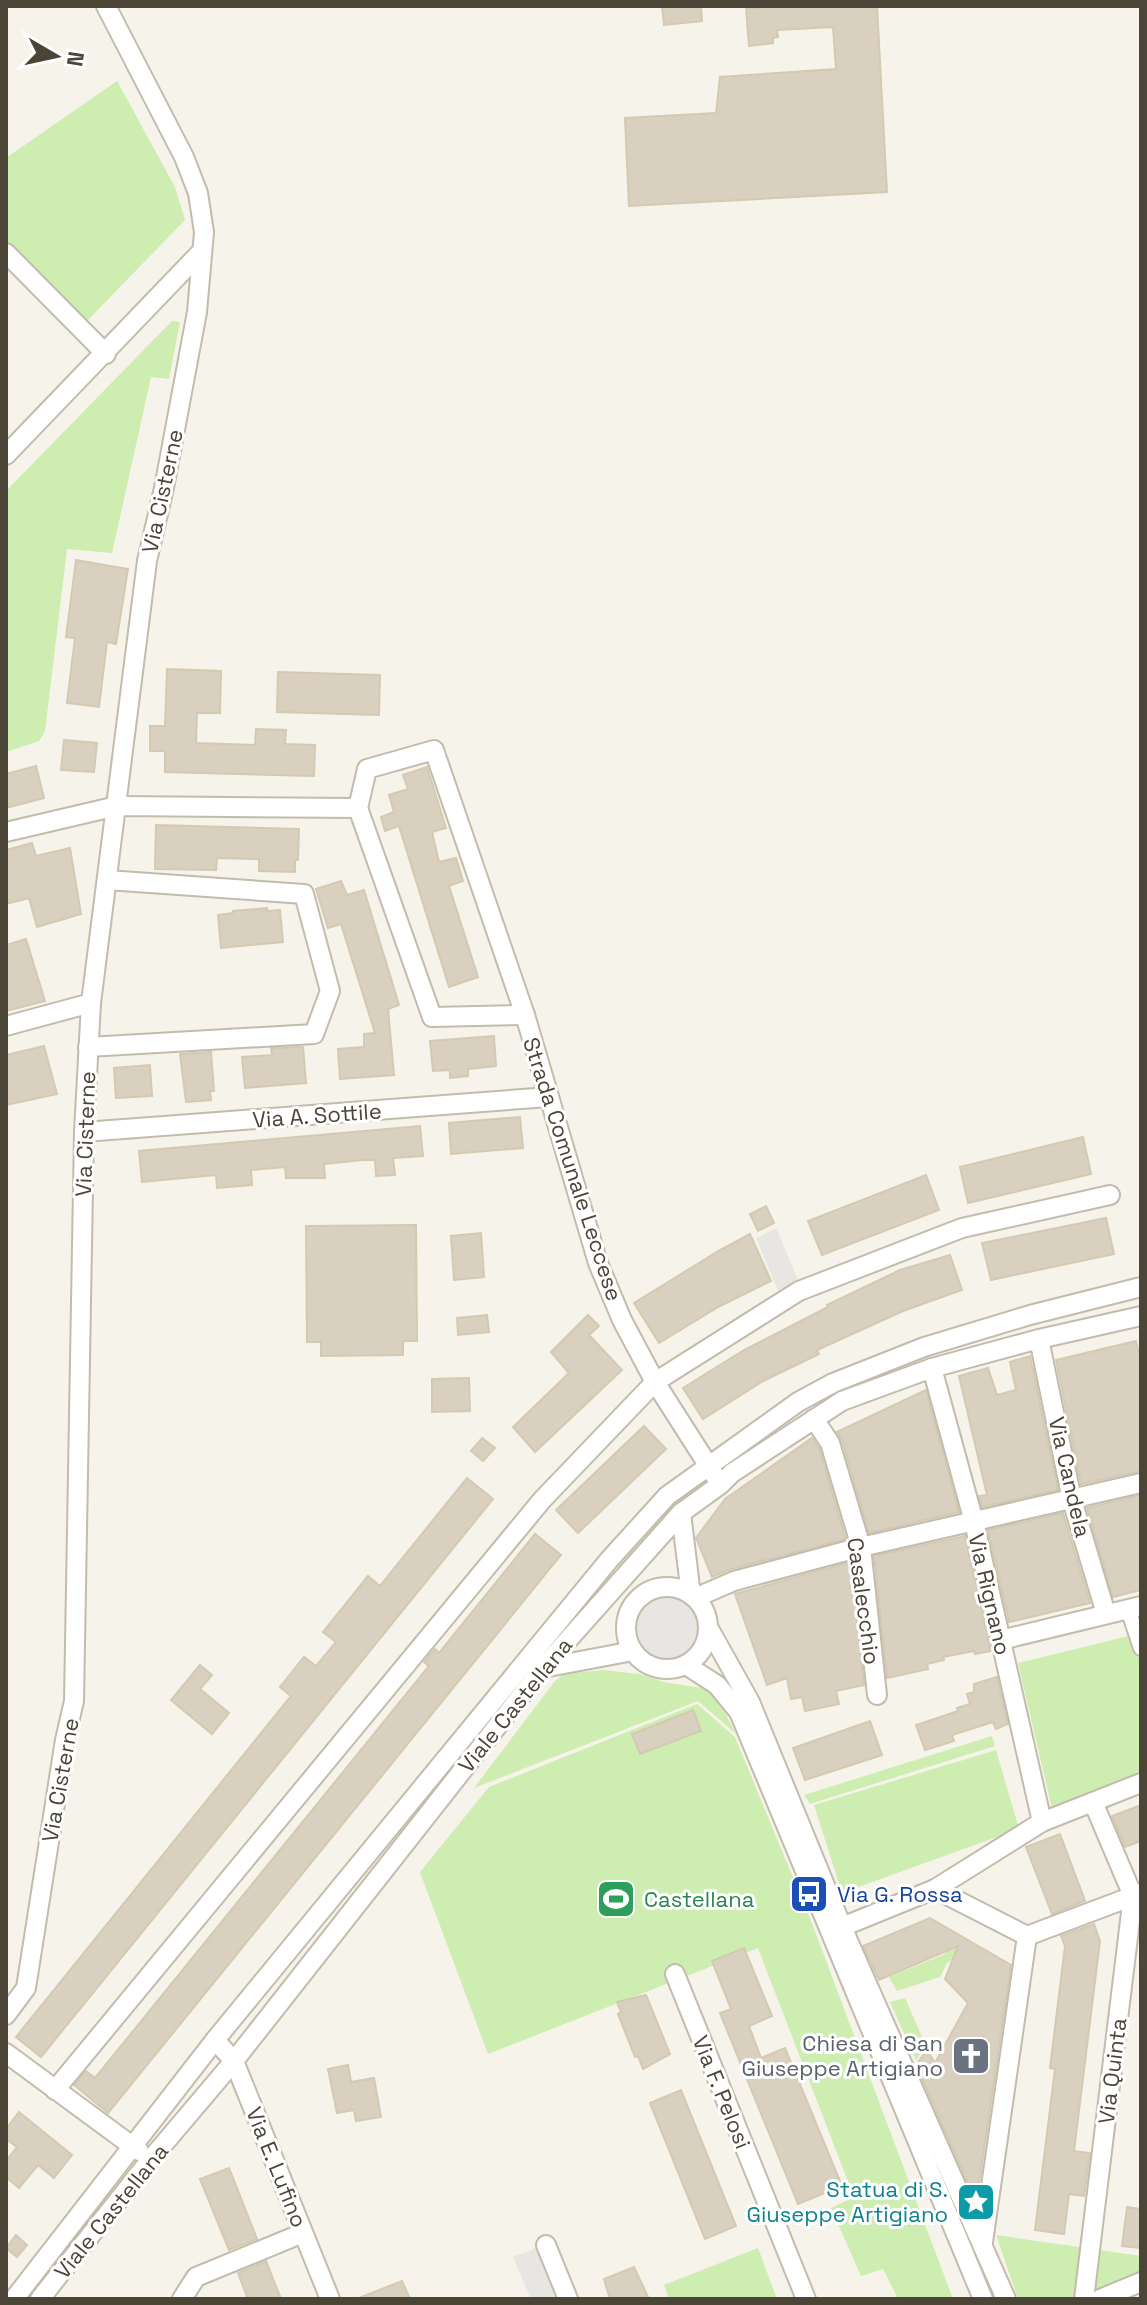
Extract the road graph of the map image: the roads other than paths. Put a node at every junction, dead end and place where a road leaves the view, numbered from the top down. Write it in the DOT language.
graph roads {
  1 [pos="106,6"];
  2 [pos="202,251"];
  3 [pos="6,253"];
  4 [pos="106,354"];
  5 [pos="6,455"];
  6 [pos="117,806"];
  7 [pos="358,808"];
  8 [pos="6,832"];
  9 [pos="107,880"];
  10 [pos="91,1003"];
  11 [pos="525,1015"];
  12 [pos="6,1026"];
  13 [pos="88,1047"];
  14 [pos="549,1097"];
  15 [pos="84,1132"];
  16 [pos="1110,1195"];
  17 [pos="1141,1287"];
  18 [pos="1141,1316"];
  19 [pos="1039,1339"];
  20 [pos="932,1368"];
  21 [pos="655,1382"];
  22 [pos="814,1419"];
  23 [pos="708,1466"];
  24 [pos="1141,1483"];
  25 [pos="721,1484"];
  26 [pos="1072,1500"];
  27 [pos="681,1513"];
  28 [pos="974,1522"];
  29 [pos="861,1547"];
  30 [pos="609,1560"];
  31 [pos="624,1575"];
  32 [pos="693,1597"];
  33 [pos="638,1599"];
  34 [pos="1134,1607"];
  35 [pos="1106,1614"];
  36 [pos="708,1627"];
  37 [pos="1001,1640"];
  38 [pos="1141,1648"];
  39 [pos="633,1651"];
  40 [pos="686,1665"];
  41 [pos="543,1668"];
  42 [pos="877,1695"];
  43 [pos="1141,1783"];
  44 [pos="1093,1802"];
  45 [pos="1042,1822"];
  46 [pos="935,1889"];
  47 [pos="1137,1894"];
  48 [pos="835,1928"];
  49 [pos="1027,1936"];
  50 [pos="675,1974"];
  51 [pos="6,2015"];
  52 [pos="215,2040"];
  53 [pos="6,2053"];
  54 [pos="234,2061"];
  55 [pos="55,2090"];
  56 [pos="131,2146"];
  57 [pos="151,2159"];
  58 [pos="303,2233"];
  59 [pos="983,2243"];
  60 [pos="546,2245"];
  61 [pos="1141,2282"];
  62 [pos="980,2291"];
  63 [pos="14,2299"];
  64 [pos="40,2299"];
  65 [pos="182,2299"];
  66 [pos="330,2299"];
  67 [pos="568,2299"];
  68 [pos="806,2299"];
  69 [pos="1006,2299"];
  70 [pos="1084,2299"];
  71 [pos="1100,2299"];
  1 -- 2 [label="street, Via Cisterne"];
  2 -- 4 [label="street"];
  2 -- 6 [label="street, Via Cisterne"];
  3 -- 4 [label="street"];
  4 -- 5 [label="street"];
  6 -- 7 [label="street"];
  6 -- 8 [label="street"];
  6 -- 9 [label="street, Via Cisterne"];
  7 -- 11 [label="street"];
  7 -- 11 [label="street, Strada Comunale Leccese"];
  9 -- 10 [label="street, Via Cisterne"];
  9 -- 13 [label="street"];
  10 -- 12 [label="street"];
  10 -- 13 [label="street, Via Cisterne"];
  11 -- 14 [label="street, Strada Comunale Leccese"];
  13 -- 15 [label="street, Via Cisterne"];
  14 -- 15 [label="street, Via A. Sottile"];
  14 -- 21 [label="street, Strada Comunale Leccese"];
  15 -- 51 [label="street, Via Cisterne"];
  16 -- 21 [label="street"];
  17 -- 23 [label="street"];
  18 -- 19 [label="street, Viale Castellana"];
  19 -- 20 [label="street, Viale Castellana"];
  19 -- 26 [label="street, Via Candela"];
  20 -- 22 [label="street, Viale Castellana"];
  20 -- 28 [label="street, Via Rignano"];
  21 -- 23 [label="street, Strada Comunale Leccese"];
  21 -- 55 [label="street"];
  22 -- 25 [label="street, Viale Castellana"];
  22 -- 29 [label="street, Casalecchio"];
  23 -- 25 [label="street, Strada Comunale Leccese"];
  23 -- 30 [label="street"];
  24 -- 26 [label="street"];
  25 -- 27 [label="street, Viale Castellana"];
  26 -- 28 [label="street"];
  26 -- 35 [label="street, Via Candela"];
  27 -- 31 [label="street, Viale Castellana"];
  27 -- 32 [label="street"];
  28 -- 29 [label="street"];
  28 -- 37 [label="street, Via Rignano"];
  29 -- 32 [label="street"];
  29 -- 42 [label="street, Casalecchio"];
  30 -- 31 [label="street"];
  30 -- 52 [label="street"];
  31 -- 33 [label="street"];
  31 -- 41 [label="street, Viale Castellana"];
  32 -- 33 [label="street"];
  32 -- 36 [label="street"];
  33 -- 39 [label="street"];
  34 -- 35 [label="street"];
  34 -- 38 [label="street"];
  35 -- 37 [label="street"];
  36 -- 40 [label="street"];
  36 -- 48 [label="street"];
  37 -- 45 [label="street, Via Rignano"];
  39 -- 40 [label="street"];
  39 -- 41 [label="street"];
  40 -- 48 [label="street"];
  41 -- 54 [label="street, Viale Castellana"];
  43 -- 44 [label="street"];
  44 -- 45 [label="street"];
  44 -- 47 [label="street, Via Quinta"];
  45 -- 46 [label="street"];
  46 -- 48 [label="street"];
  46 -- 49 [label="street"];
  47 -- 49 [label="street"];
  47 -- 70 [label="street, Via Quinta"];
  48 -- 59 [label="street"];
  48 -- 62 [label="street"];
  49 -- 59 [label="street"];
  50 -- 68 [label="street, Via F. Pelosi"];
  52 -- 54 [label="street, Via E. Lufino"];
  52 -- 56 [label="street"];
  53 -- 55 [label="street"];
  54 -- 57 [label="street, Viale Castellana"];
  54 -- 58 [label="street, Via E. Lufino"];
  55 -- 56 [label="street"];
  56 -- 57 [label="street"];
  56 -- 63 [label="street"];
  57 -- 64 [label="street, Viale Castellana"];
  58 -- 65 [label="street"];
  58 -- 66 [label="street, Via E. Lufino"];
  59 -- 62 [label="street"];
  59 -- 69 [label="street"];
  60 -- 67 [label="street"];
  61 -- 71 [label="street"];
}
